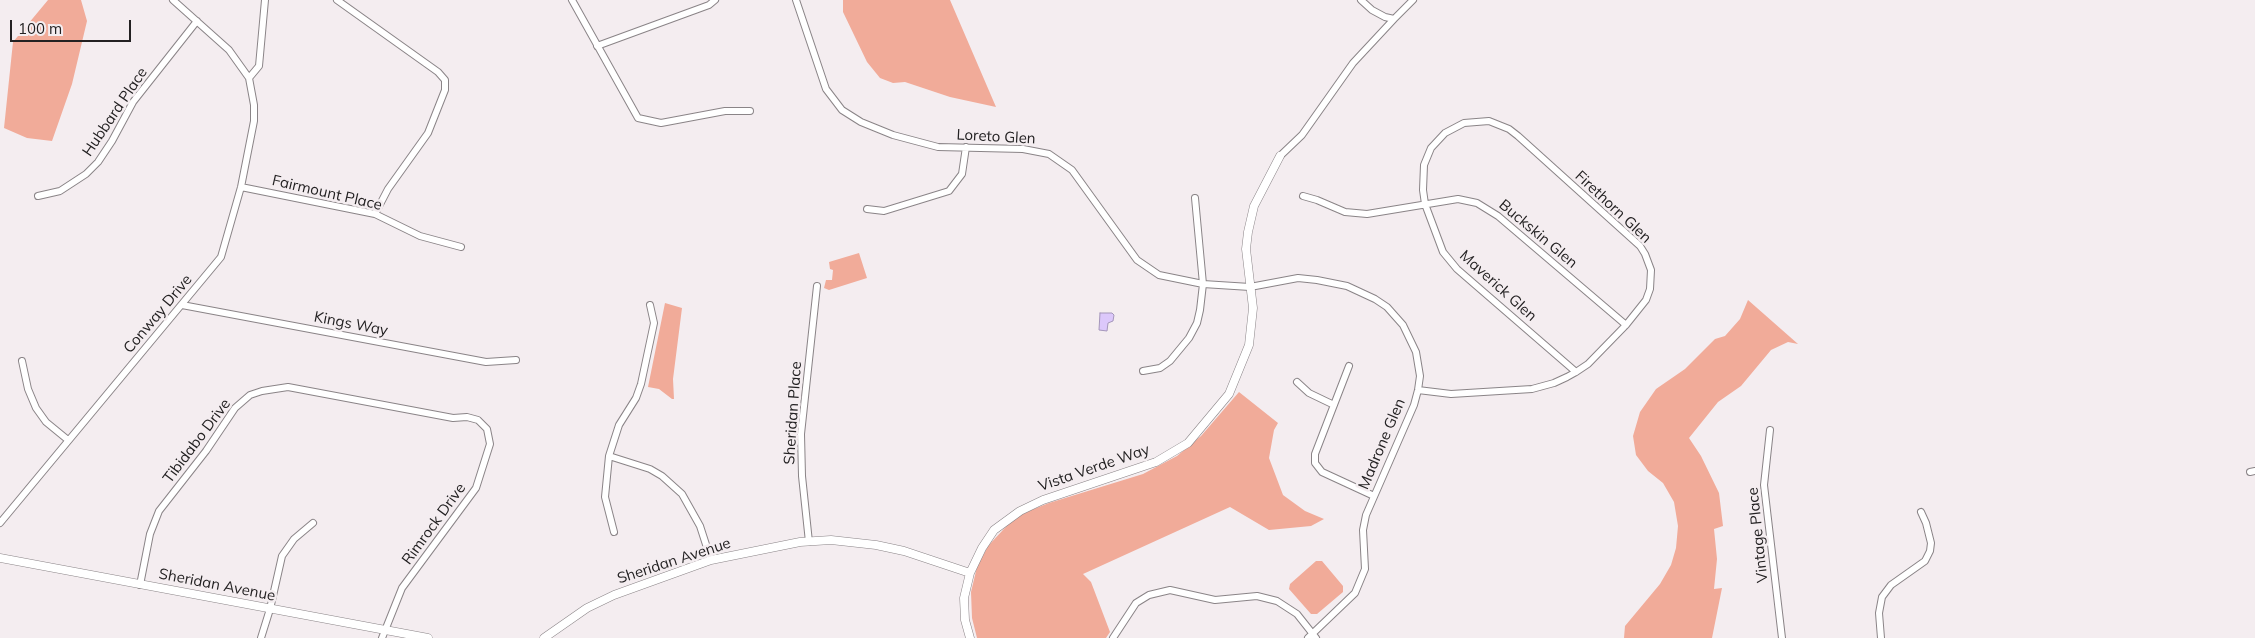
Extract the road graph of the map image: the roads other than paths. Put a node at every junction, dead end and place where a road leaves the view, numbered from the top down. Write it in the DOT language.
graph roads {
  1 [pos="173,0"];
  2 [pos="265,0"];
  3 [pos="337,0"];
  4 [pos="572,0"];
  5 [pos="715,0"];
  6 [pos="796,0"];
  7 [pos="1361,0"];
  8 [pos="1413,0"];
  9 [pos="1394,18"];
  10 [pos="197,21"];
  11 [pos="597,46"];
  12 [pos="249,81"];
  13 [pos="750,111"];
  14 [pos="966,147"];
  15 [pos="1280,156"];
  16 [pos="241,187"];
  17 [pos="38,196"];
  18 [pos="1304,196"];
  19 [pos="1195,198"];
  20 [pos="1425,204"];
  21 [pos="866,209"];
  22 [pos="375,214"];
  23 [pos="462,247"];
  24 [pos="1203,284"];
  25 [pos="817,286"];
  26 [pos="1250,287"];
  27 [pos="182,305"];
  28 [pos="650,305"];
  29 [pos="1626,325"];
  30 [pos="516,360"];
  31 [pos="22,361"];
  32 [pos="1348,366"];
  33 [pos="1143,371"];
  34 [pos="1576,372"];
  35 [pos="1297,382"];
  36 [pos="1418,390"];
  37 [pos="1334,405"];
  38 [pos="453,418"];
  39 [pos="1770,430"];
  40 [pos="68,440"];
  41 [pos="609,456"];
  42 [pos="1374,496"];
  43 [pos="1921,512"];
  44 [pos="0,523"];
  45 [pos="313,523"];
  46 [pos="614,532"];
  47 [pos="809,542"];
  48 [pos="0,558"];
  49 [pos="711,560"];
  50 [pos="970,573"];
  51 [pos="140,584"];
  52 [pos="270,609"];
  53 [pos="383,634"];
  54 [pos="1312,636"];
  55 [pos="261,638"];
  56 [pos="428,638"];
  57 [pos="544,638"];
  58 [pos="970,638"];
  59 [pos="1113,638"];
  60 [pos="1782,638"];
  61 [pos="1881,638"];
  1 -- 10 [label="street"];
  2 -- 12 [label="street"];
  3 -- 22 [label="street"];
  4 -- 11 [label="street"];
  5 -- 11 [label="street"];
  6 -- 14 [label="street, Loreto Glen"];
  7 -- 9 [label="street"];
  8 -- 9 [label="street"];
  9 -- 15 [label="street"];
  10 -- 12 [label="street"];
  10 -- 17 [label="street, Hubbard Place"];
  11 -- 13 [label="street"];
  12 -- 16 [label="street, Conway Drive"];
  14 -- 21 [label="street"];
  14 -- 24 [label="street, Loreto Glen"];
  15 -- 26 [label="street, Vista Verde Way"];
  16 -- 22 [label="street, Fairmount Place"];
  16 -- 27 [label="street, Conway Drive"];
  18 -- 20 [label="street, Buckskin Glen"];
  19 -- 24 [label="street"];
  20 -- 29 [label="street, Buckskin Glen"];
  20 -- 29 [label="street, Firethorn Glen"];
  20 -- 34 [label="street, Maverick Glen"];
  22 -- 23 [label="street, Fairmount Place"];
  24 -- 26 [label="street, Loreto Glen"];
  24 -- 33 [label="street"];
  25 -- 47 [label="street, Sheridan Place"];
  26 -- 36 [label="street, Madrone Glen"];
  26 -- 50 [label="street, Vista Verde Way"];
  27 -- 30 [label="street, Kings Way"];
  27 -- 40 [label="street, Conway Drive"];
  28 -- 41 [label="street"];
  29 -- 34 [label="street, Firethorn Glen"];
  31 -- 40 [label="street"];
  32 -- 37 [label="street"];
  34 -- 36 [label="street, Firethorn Glen"];
  35 -- 37 [label="street"];
  36 -- 42 [label="street, Madrone Glen"];
  37 -- 42 [label="street"];
  38 -- 51 [label="street, Tibidabo Drive"];
  38 -- 53 [label="street, Rimrock Drive"];
  39 -- 60 [label="street, Vintage Place"];
  40 -- 44 [label="street, Conway Drive"];
  41 -- 46 [label="street"];
  41 -- 49 [label="street"];
  42 -- 54 [label="street, Madrone Glen"];
  43 -- 61 [label="street"];
  45 -- 52 [label="street"];
  47 -- 49 [label="street, Sheridan Avenue"];
  47 -- 50 [label="street, Sheridan Avenue"];
  48 -- 51 [label="street, Sheridan Avenue"];
  49 -- 57 [label="street, Sheridan Avenue"];
  50 -- 58 [label="street, Vista Verde Way"];
  51 -- 52 [label="street, Sheridan Avenue"];
  52 -- 53 [label="street, Sheridan Avenue"];
  52 -- 55 [label="street"];
  53 -- 56 [label="street, Sheridan Avenue"];
  54 -- 59 [label="street"];
}
